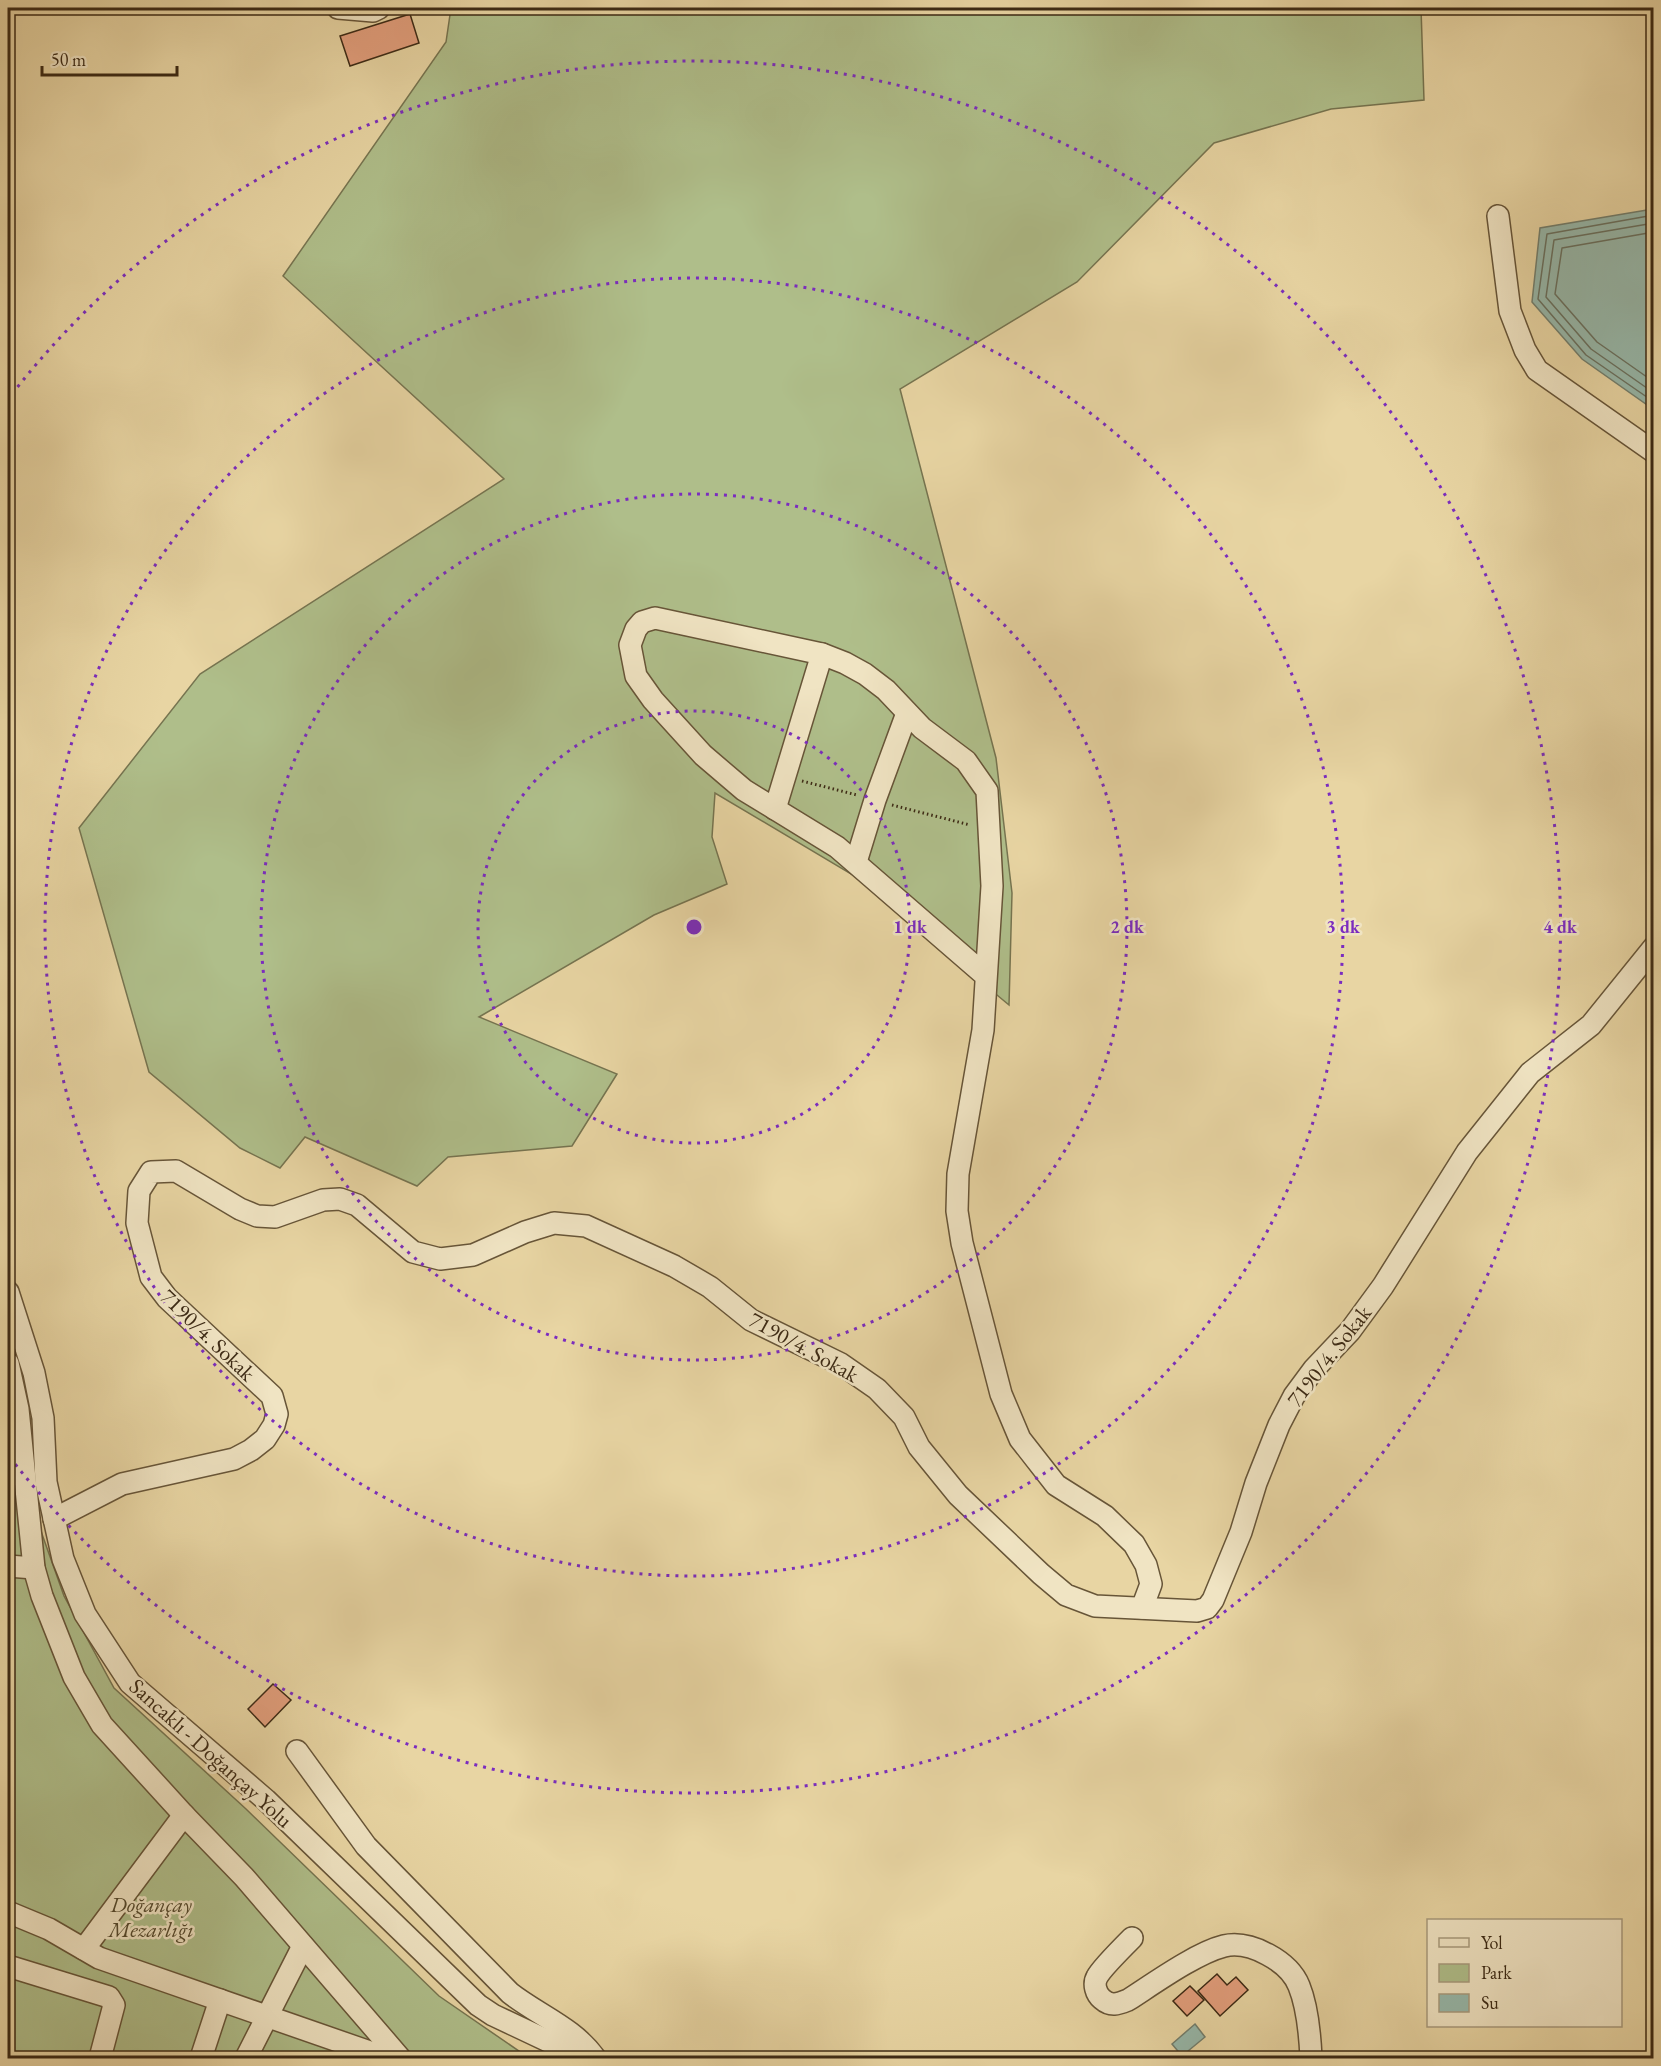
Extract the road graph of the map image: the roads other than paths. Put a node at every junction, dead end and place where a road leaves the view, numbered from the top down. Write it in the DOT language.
graph roads {
  1 [pos="338,8"];
  2 [pos="379,8"];
  3 [pos="1498,216"];
  4 [pos="1653,452"];
  5 [pos="822,654"];
  6 [pos="907,713"];
  7 [pos="776,809"];
  8 [pos="856,862"];
  9 [pos="1653,947"];
  10 [pos="986,976"];
  11 [pos="8,1292"];
  12 [pos="8,1363"];
  13 [pos="54,1519"];
  14 [pos="8,1566"];
  15 [pos="34,1568"];
  16 [pos="1142,1608"];
  17 [pos="297,1751"];
  18 [pos="184,1815"];
  19 [pos="8,1912"];
  20 [pos="1132,1938"];
  21 [pos="303,1946"];
  22 [pos="84,1949"];
  23 [pos="8,1966"];
  24 [pos="220,2000"];
  25 [pos="267,2016"];
  26 [pos="100,2058"];
  27 [pos="201,2058"];
  28 [pos="246,2058"];
  29 [pos="387,2058"];
  30 [pos="400,2058"];
  31 [pos="584,2058"];
  32 [pos="595,2058"];
  33 [pos="1311,2058"];
  1 -- 2 [label="street"];
  3 -- 4 [label="street"];
  5 -- 6 [label="street"];
  5 -- 7 [label="street"];
  5 -- 7 [label="street"];
  6 -- 8 [label="street"];
  6 -- 10 [label="street"];
  7 -- 8 [label="street"];
  8 -- 10 [label="street"];
  9 -- 16 [label="street, 7190/4. Sokak"];
  10 -- 16 [label="street"];
  11 -- 13 [label="street, Sancaklı - Doğançay Yolu"];
  12 -- 15 [label="street"];
  13 -- 16 [label="street, 7190/4. Sokak"];
  13 -- 31 [label="street, Sancaklı - Doğançay Yolu"];
  14 -- 15 [label="street"];
  15 -- 18 [label="street"];
  17 -- 32 [label="street"];
  18 -- 21 [label="street"];
  18 -- 22 [label="street"];
  19 -- 22 [label="street"];
  20 -- 33 [label="street"];
  21 -- 25 [label="street"];
  21 -- 30 [label="street"];
  22 -- 24 [label="street"];
  23 -- 26 [label="street"];
  24 -- 25 [label="street"];
  24 -- 27 [label="street"];
  25 -- 28 [label="street"];
  25 -- 29 [label="street"];
}
